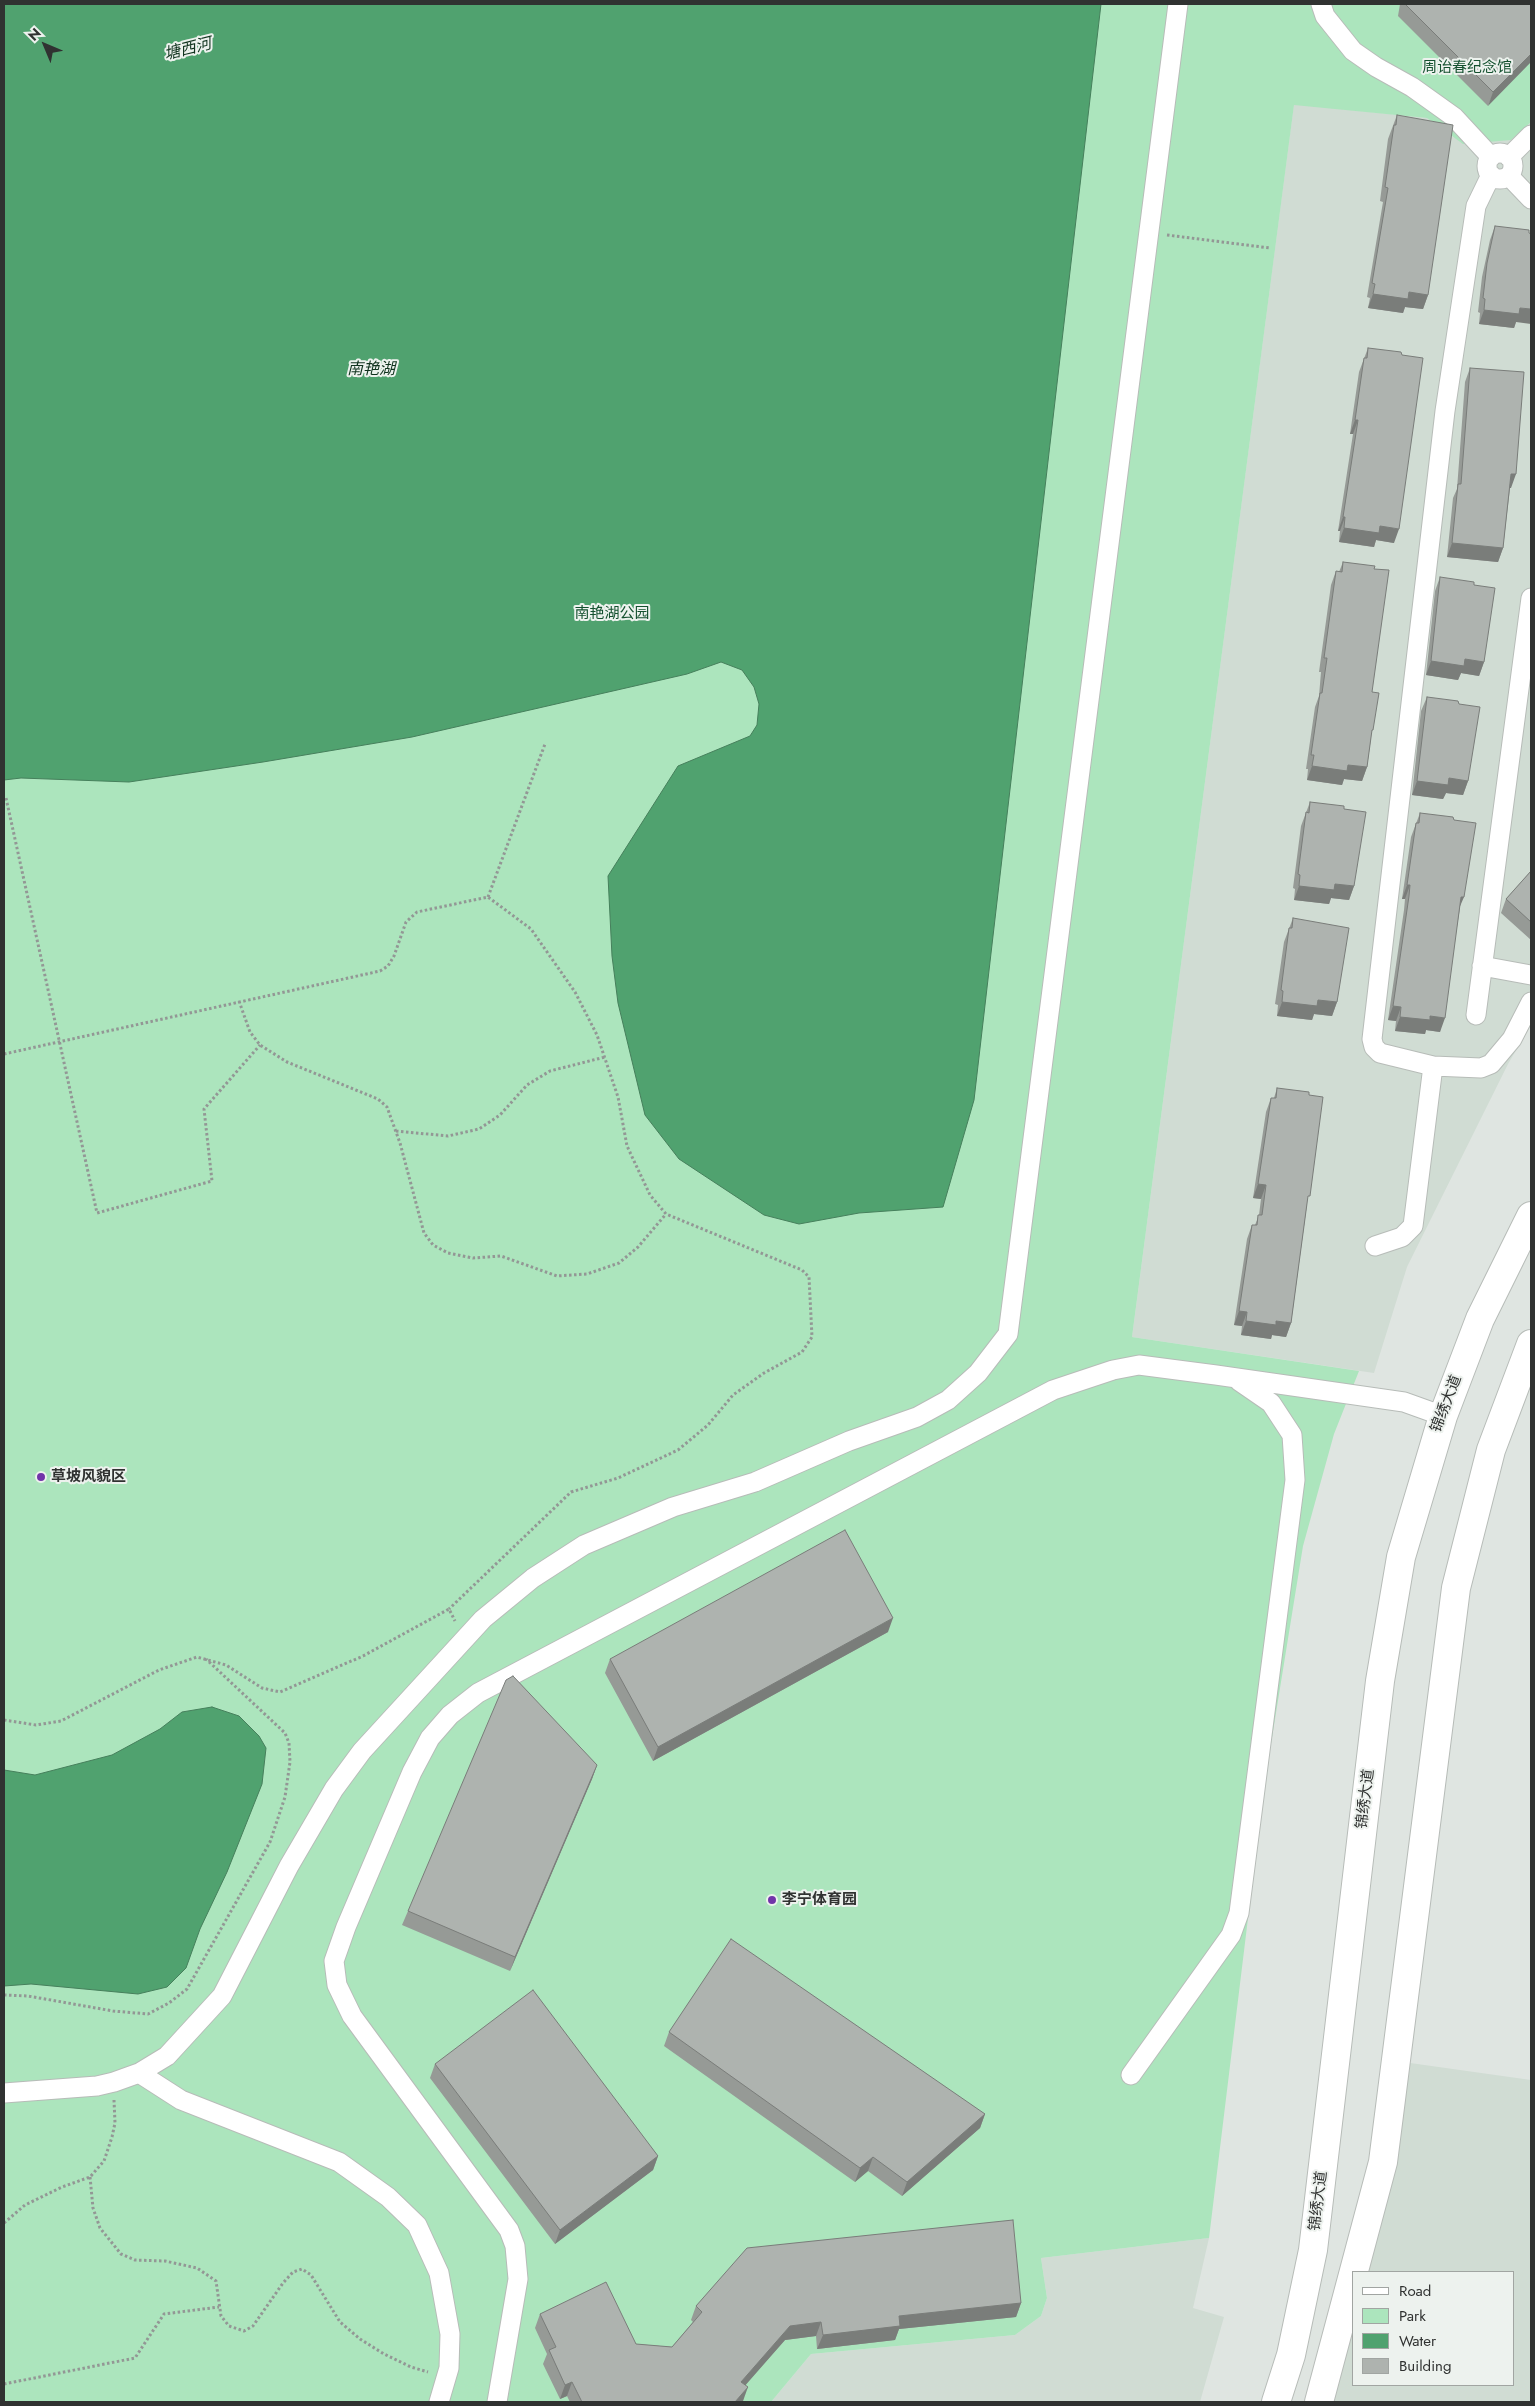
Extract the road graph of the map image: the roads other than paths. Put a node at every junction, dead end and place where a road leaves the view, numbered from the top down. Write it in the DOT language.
graph roads {
  1 [pos="1178,4"];
  2 [pos="1321,4"];
  3 [pos="1531,135"];
  4 [pos="1500,166"];
  5 [pos="1531,199"];
  6 [pos="1531,598"];
  7 [pos="1482,966"];
  8 [pos="1531,975"];
  9 [pos="1531,1002"];
  10 [pos="1476,1015"];
  11 [pos="1433,1066"];
  12 [pos="1531,1216"];
  13 [pos="1375,1246"];
  14 [pos="1531,1344"];
  15 [pos="1233,1377"];
  16 [pos="1443,1416"];
  17 [pos="139,2073"];
  18 [pos="1132,2076"];
  19 [pos="4,2094"];
  20 [pos="1354,2271"];
  21 [pos="1352,2278"];
  22 [pos="439,2402"];
  23 [pos="497,2402"];
  24 [pos="1276,2402"];
  25 [pos="1319,2402"];
  1 -- 17 [label="lane"];
  2 -- 4 [label="lane"];
  3 -- 4 [label="lane"];
  4 -- 5 [label="lane"];
  4 -- 11 [label="lane"];
  6 -- 7 [label="lane"];
  7 -- 8 [label="lane"];
  7 -- 10 [label="lane"];
  9 -- 11 [label="lane"];
  11 -- 13 [label="lane"];
  12 -- 16 [label="highway, 锦绣大道"];
  14 -- 20 [label="highway"];
  15 -- 16 [label="lane"];
  15 -- 18 [label="lane"];
  15 -- 23 [label="lane"];
  16 -- 24 [label="highway, 锦绣大道"];
  17 -- 19 [label="lane"];
  17 -- 22 [label="lane"];
  21 -- 25 [label="highway"];
}
